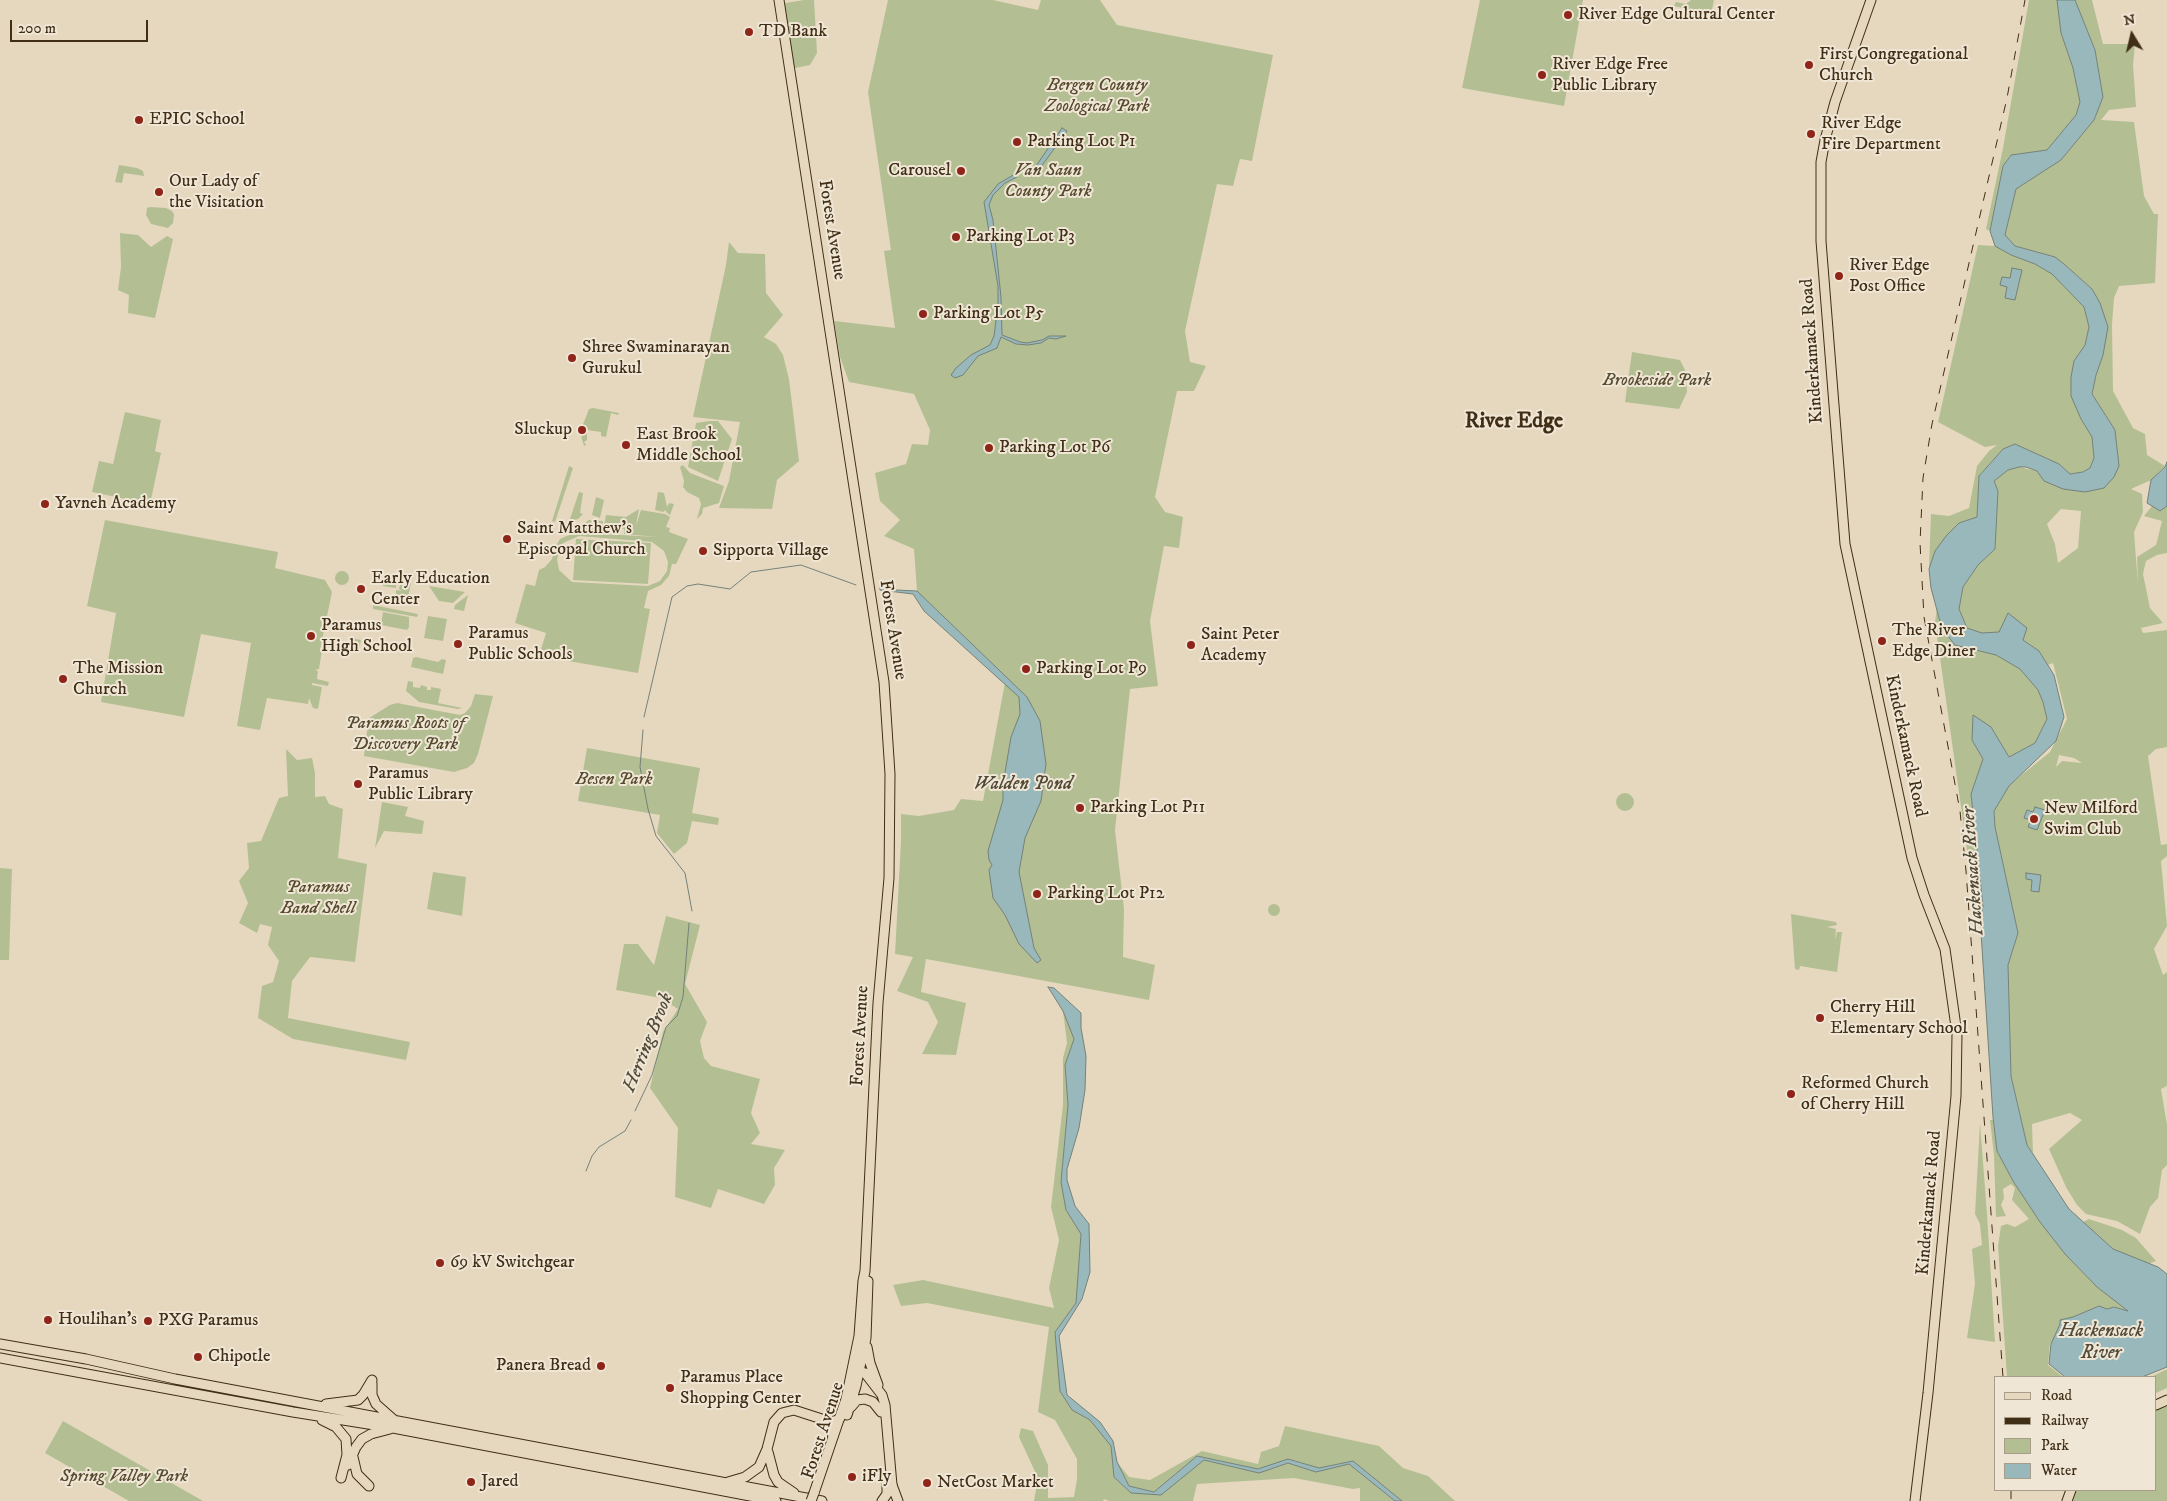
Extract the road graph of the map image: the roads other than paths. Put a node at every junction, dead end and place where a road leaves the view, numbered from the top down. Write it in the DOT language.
graph roads {
  1 [pos="779,0"];
  2 [pos="1871,0"];
  3 [pos="866,1271"];
  4 [pos="866,1338"];
  5 [pos="0,1344"];
  6 [pos="0,1350"];
  7 [pos="0,1358"];
  8 [pos="106,1365"];
  9 [pos="856,1371"];
  10 [pos="882,1395"];
  11 [pos="315,1406"];
  12 [pos="849,1408"];
  13 [pos="293,1412"];
  14 [pos="881,1412"];
  15 [pos="840,1418"];
  16 [pos="828,1421"];
  17 [pos="394,1424"];
  18 [pos="833,1436"];
  19 [pos="768,1450"];
  20 [pos="353,1456"];
  21 [pos="726,1482"];
  22 [pos="890,1485"];
  23 [pos="369,1486"];
  24 [pos="801,1497"];
  25 [pos="817,1498"];
  26 [pos="776,1501"];
  27 [pos="882,1501"];
  28 [pos="898,1501"];
  29 [pos="1915,1501"];
  1 -- 3 [label="main road, Forest Avenue"];
  2 -- 29 [label="main road, Kinderkamack Road"];
  3 -- 4 [label="main road, Forest Avenue"];
  3 -- 9 [label="main road, Forest Avenue"];
  4 -- 9 [label="main road, Forest Avenue"];
  4 -- 10 [label="main road"];
  5 -- 8 [label="main road"];
  6 -- 8 [label="main road"];
  7 -- 13 [label="main road"];
  8 -- 11 [label="main road"];
  9 -- 10 [label="main road, Forest Avenue"];
  9 -- 12 [label="main road, Forest Avenue"];
  9 -- 14 [label="main road, Forest Avenue"];
  9 -- 15 [label="main road, Forest Avenue"];
  10 -- 22 [label="main road, Forest Avenue"];
  11 -- 17 [label="main road"];
  11 -- 17 [label="main road"];
  12 -- 14 [label="main road"];
  12 -- 25 [label="main road, Forest Avenue"];
  13 -- 17 [label="main road"];
  13 -- 20 [label="main road"];
  14 -- 22 [label="main road, Forest Avenue"];
  15 -- 16 [label="main road"];
  15 -- 18 [label="main road, Forest Avenue"];
  16 -- 18 [label="main road"];
  16 -- 19 [label="main road"];
  17 -- 20 [label="main road"];
  17 -- 21 [label="main road"];
  17 -- 26 [label="main road"];
  18 -- 25 [label="main road, Forest Avenue"];
  19 -- 21 [label="main road"];
  19 -- 24 [label="main road"];
  20 -- 23 [label="main road"];
  21 -- 24 [label="main road"];
  22 -- 27 [label="main road"];
  22 -- 28 [label="main road"];
  24 -- 25 [label="main road"];
}
